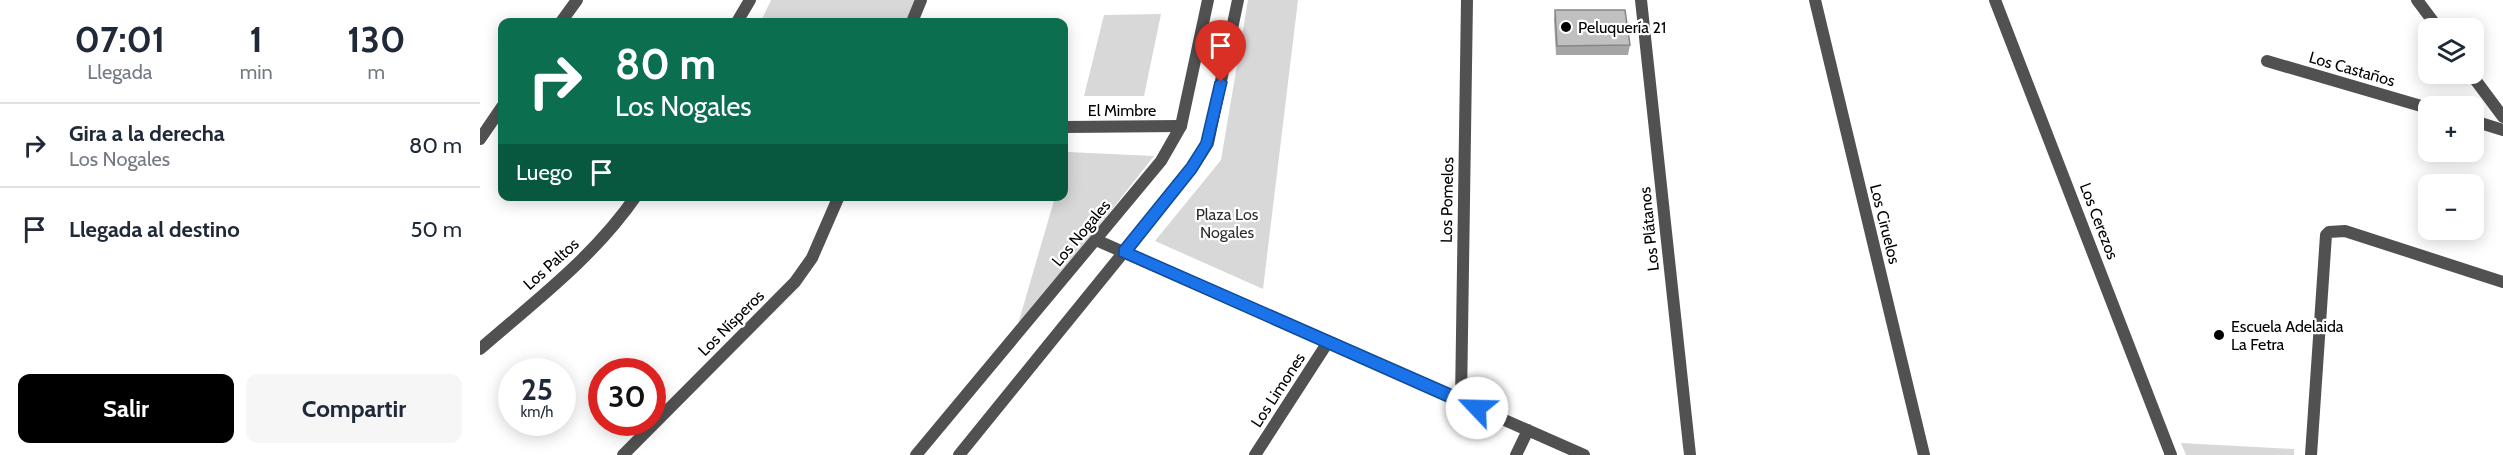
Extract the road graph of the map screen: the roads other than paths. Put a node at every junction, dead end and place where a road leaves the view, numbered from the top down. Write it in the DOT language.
graph roads {
  1 [pos="577,0"];
  2 [pos="750,0"];
  3 [pos="921,0"];
  4 [pos="1208,0"];
  5 [pos="1238,0"];
  6 [pos="1467,0"];
  7 [pos="1641,0"];
  8 [pos="1815,0"];
  9 [pos="1995,0"];
  10 [pos="2417,0"];
  11 [pos="564,18"];
  12 [pos="739,18"];
  13 [pos="914,18"];
  14 [pos="2430,18"];
  15 [pos="2267,61"];
  16 [pos="2478,84"];
  17 [pos="2418,105"];
  18 [pos="498,113"];
  19 [pos="2503,117"];
  20 [pos="2484,125"];
  21 [pos="1181,126"];
  22 [pos="1068,127"];
  23 [pos="2503,130"];
  24 [pos="480,139"];
  25 [pos="632,201"];
  26 [pos="836,201"];
  27 [pos="1096,240"];
  28 [pos="1124,252"];
  29 [pos="2503,282"];
  30 [pos="1328,342"];
  31 [pos="480,349"];
  32 [pos="1461,401"];
  33 [pos="1528,430"];
  34 [pos="623,455"];
  35 [pos="916,455"];
  36 [pos="959,455"];
  37 [pos="1256,455"];
  38 [pos="1516,455"];
  39 [pos="1584,455"];
  40 [pos="1690,455"];
  41 [pos="1924,455"];
  42 [pos="2171,455"];
  43 [pos="2311,455"];
  1 -- 11 [label="street"];
  2 -- 12 [label="street"];
  3 -- 13 [label="street"];
  4 -- 21 [label="street, Los Nogales"];
  5 -- 28 [label="street"];
  6 -- 32 [label="street, Los Pomelos"];
  7 -- 40 [label="street, Los Plátanos"];
  8 -- 41 [label="street, Los Ciruelos"];
  9 -- 42 [label="street, Los Cerezos"];
  10 -- 14 [label="street"];
  15 -- 17 [label="street, Los Castaños"];
  16 -- 19 [label="street"];
  18 -- 24 [label="street"];
  20 -- 23 [label="street"];
  21 -- 22 [label="street, El Mimbre"];
  21 -- 27 [label="street, Los Nogales"];
  25 -- 31 [label="street, Los Paltos"];
  26 -- 34 [label="street, Los Nísperos"];
  27 -- 28 [label="street"];
  27 -- 35 [label="street, Los Nogales"];
  28 -- 30 [label="street"];
  28 -- 36 [label="street"];
  29 -- 43 [label="street"];
  30 -- 32 [label="street"];
  30 -- 37 [label="street, Los Limones"];
  32 -- 33 [label="street"];
  33 -- 38 [label="street"];
  33 -- 39 [label="street"];
}
